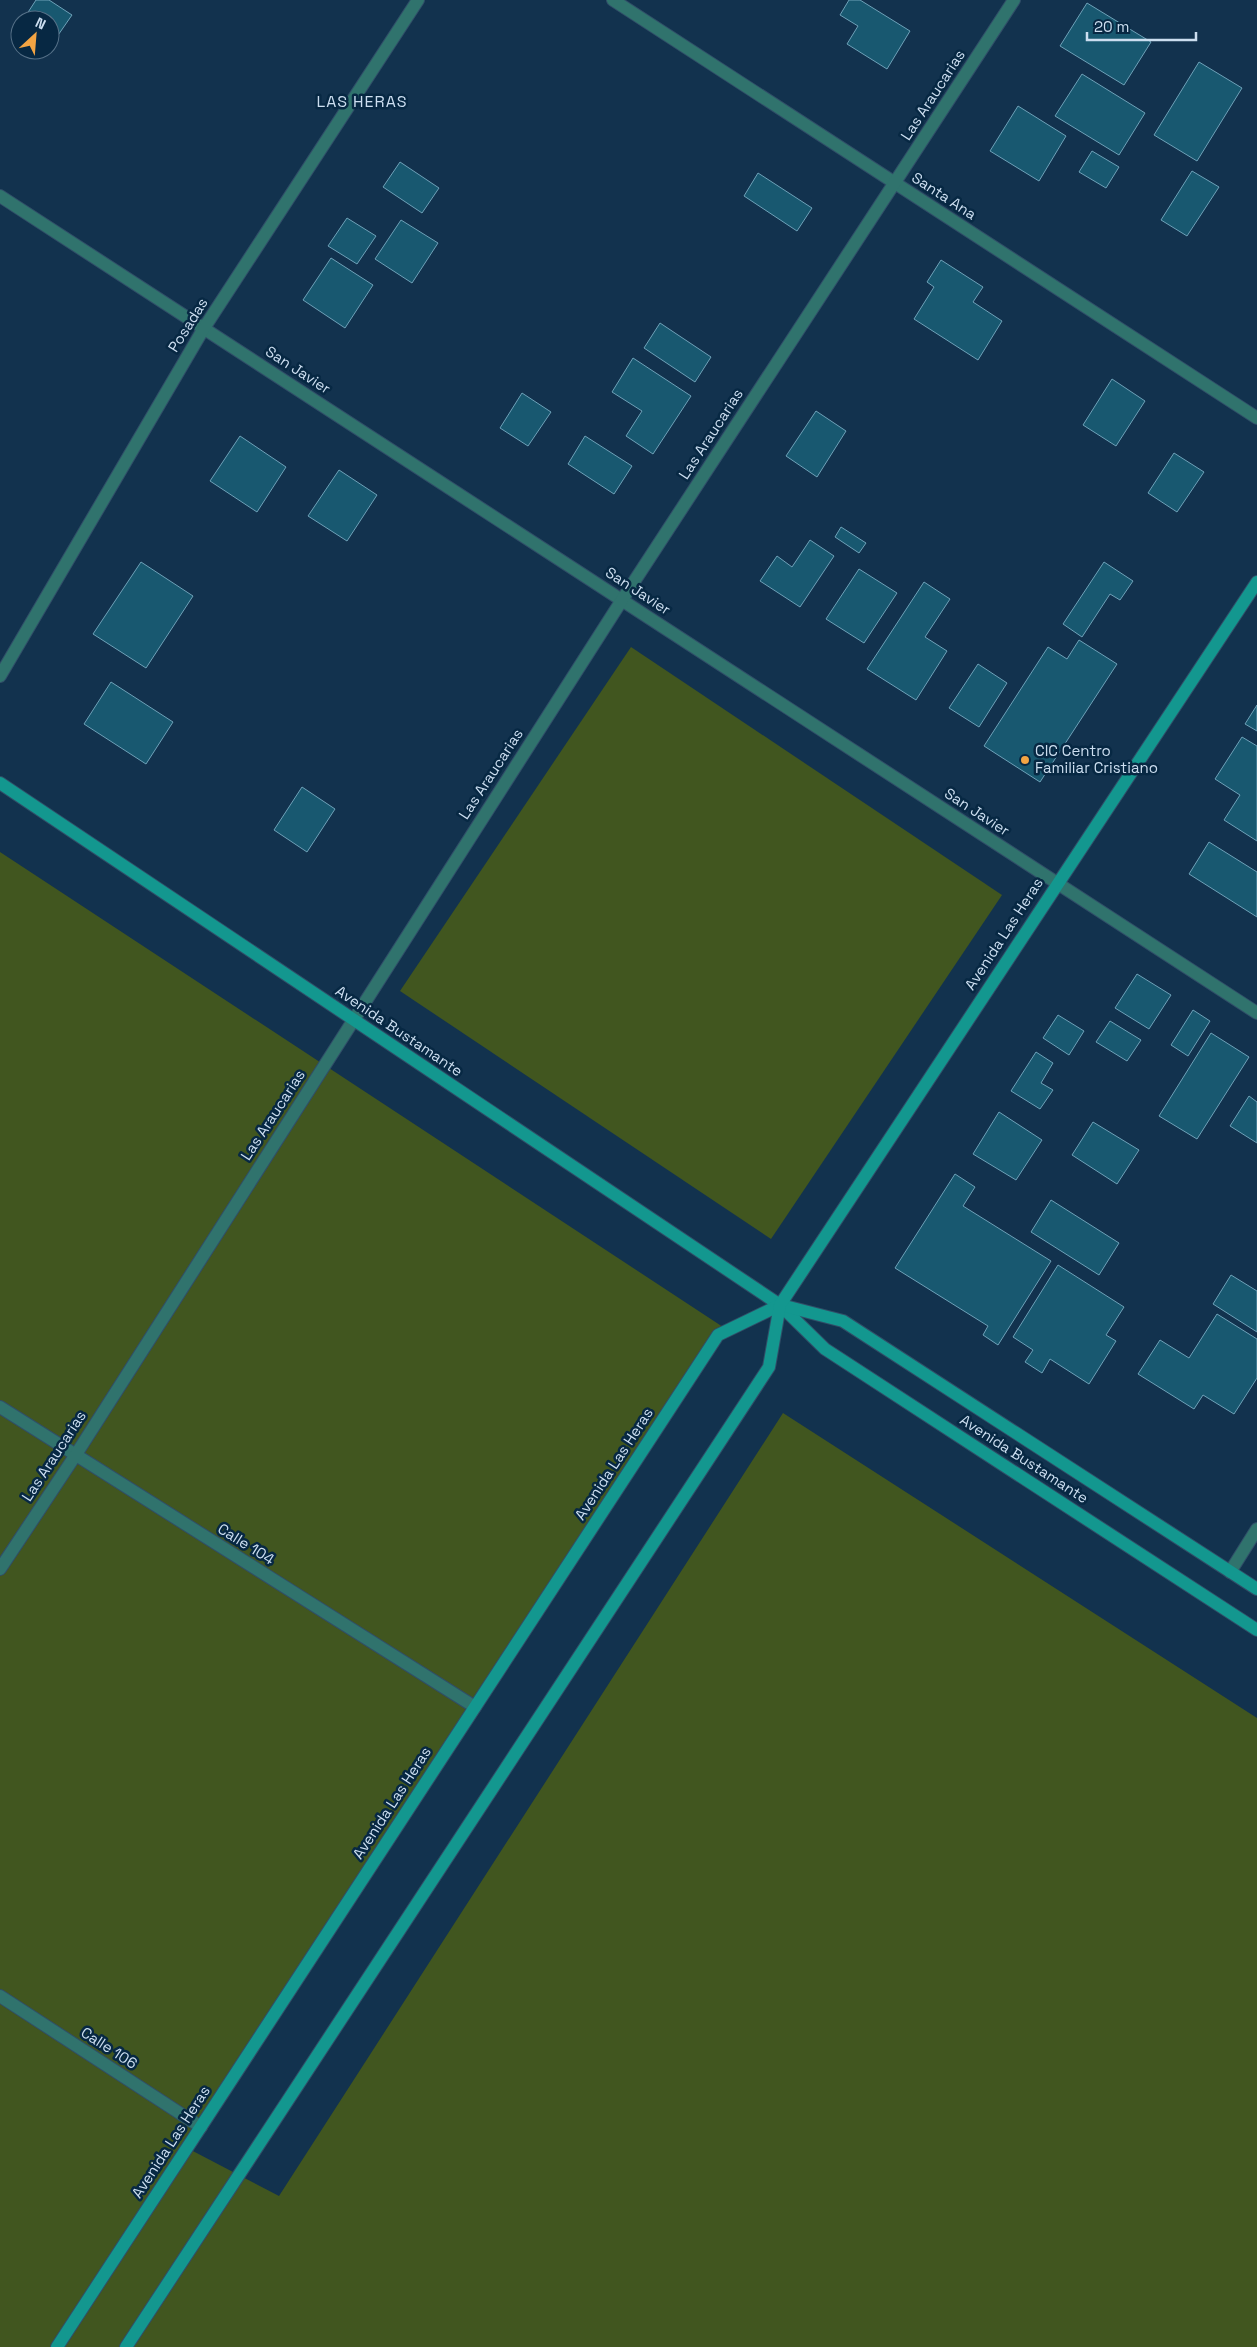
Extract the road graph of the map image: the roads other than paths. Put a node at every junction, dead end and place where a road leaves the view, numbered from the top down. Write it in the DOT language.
graph roads {
  1 [pos="418,0"];
  2 [pos="613,0"];
  3 [pos="1014,0"];
  4 [pos="895,183"];
  5 [pos="0,196"];
  6 [pos="204,328"];
  7 [pos="1257,418"];
  8 [pos="1257,582"];
  9 [pos="622,600"];
  10 [pos="0,676"];
  11 [pos="0,783"];
  12 [pos="1057,883"];
  13 [pos="1257,1013"];
  14 [pos="353,1020"];
  15 [pos="780,1305"];
  16 [pos="0,1407"];
  17 [pos="75,1456"];
  18 [pos="1257,1529"];
  19 [pos="0,1569"];
  20 [pos="1230,1572"];
  21 [pos="1257,1589"];
  22 [pos="1257,1630"];
  23 [pos="475,1707"];
  24 [pos="0,1996"];
  25 [pos="201,2127"];
  26 [pos="57,2347"];
  27 [pos="126,2347"];
  1 -- 6 [label="street, Posadas"];
  2 -- 4 [label="street, Santa Ana"];
  3 -- 4 [label="street, Las Araucarias"];
  4 -- 7 [label="street, Santa Ana"];
  4 -- 9 [label="street, Las Araucarias"];
  5 -- 6 [label="street, San Javier"];
  6 -- 9 [label="street, San Javier"];
  6 -- 10 [label="street, Posadas"];
  8 -- 12 [label="main road, Avenida Las Heras"];
  9 -- 12 [label="street, San Javier"];
  9 -- 14 [label="street, Las Araucarias"];
  11 -- 14 [label="main road, Avenida Bustamante"];
  12 -- 13 [label="street, San Javier"];
  12 -- 15 [label="main road, Avenida Las Heras"];
  14 -- 15 [label="main road, Avenida Bustamante"];
  14 -- 17 [label="street, Las Araucarias"];
  15 -- 20 [label="main road, Avenida Bustamante"];
  15 -- 22 [label="main road, Avenida Bustamante"];
  15 -- 23 [label="main road, Avenida Las Heras"];
  15 -- 27 [label="main road, Avenida Las Heras"];
  16 -- 17 [label="street, Calle 104"];
  17 -- 19 [label="street, Las Araucarias"];
  17 -- 23 [label="street, Calle 104"];
  18 -- 20 [label="street"];
  20 -- 21 [label="main road, Avenida Bustamante"];
  23 -- 25 [label="main road, Avenida Las Heras"];
  24 -- 25 [label="street, Calle 106"];
  25 -- 26 [label="main road, Avenida Las Heras"];
}
